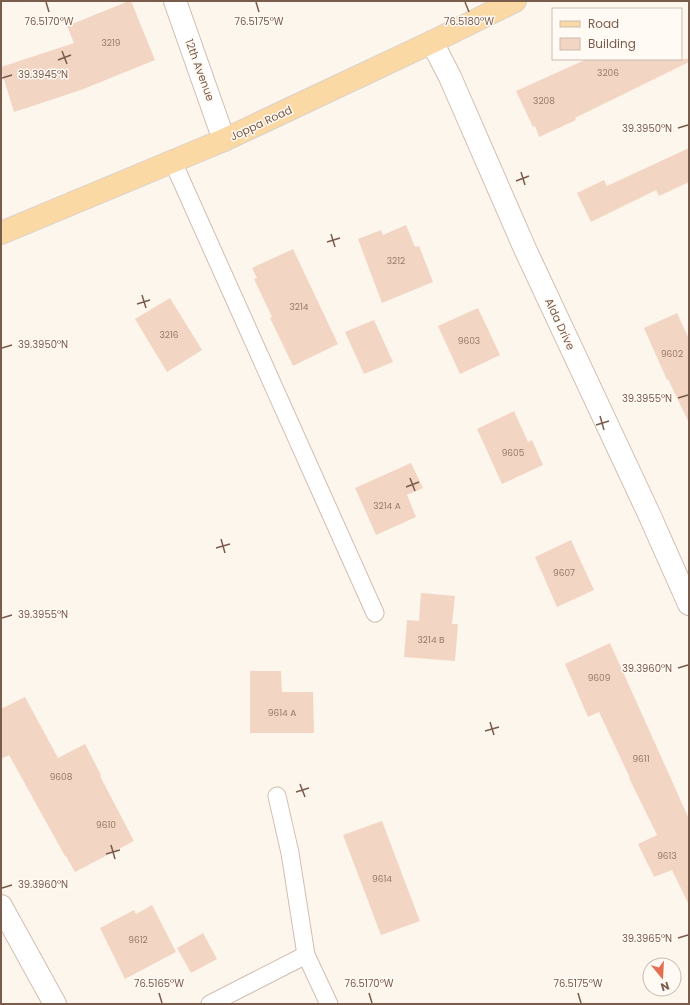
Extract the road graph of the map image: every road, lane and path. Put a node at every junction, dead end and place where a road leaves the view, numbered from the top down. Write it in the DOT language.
graph roads {
  1 [pos="176,1"];
  2 [pos="515,1"];
  3 [pos="432,42"];
  4 [pos="224,140"];
  5 [pos="173,162"];
  6 [pos="1,233"];
  7 [pos="689,604"];
  8 [pos="375,613"];
  9 [pos="277,796"];
  10 [pos="1,906"];
  11 [pos="306,955"];
  12 [pos="55,1004"];
  13 [pos="210,1004"];
  14 [pos="329,1004"];
  1 -- 4 [label="street, 12th Avenue"];
  2 -- 3 [label="main road, Joppa Road"];
  3 -- 4 [label="main road, Joppa Road"];
  3 -- 7 [label="street, Alda Drive"];
  4 -- 5 [label="main road, Joppa Road"];
  5 -- 6 [label="main road, Joppa Road"];
  5 -- 8 [label="lane"];
  9 -- 11 [label="lane"];
  10 -- 12 [label="street"];
  11 -- 13 [label="lane"];
  11 -- 14 [label="lane"];
}
